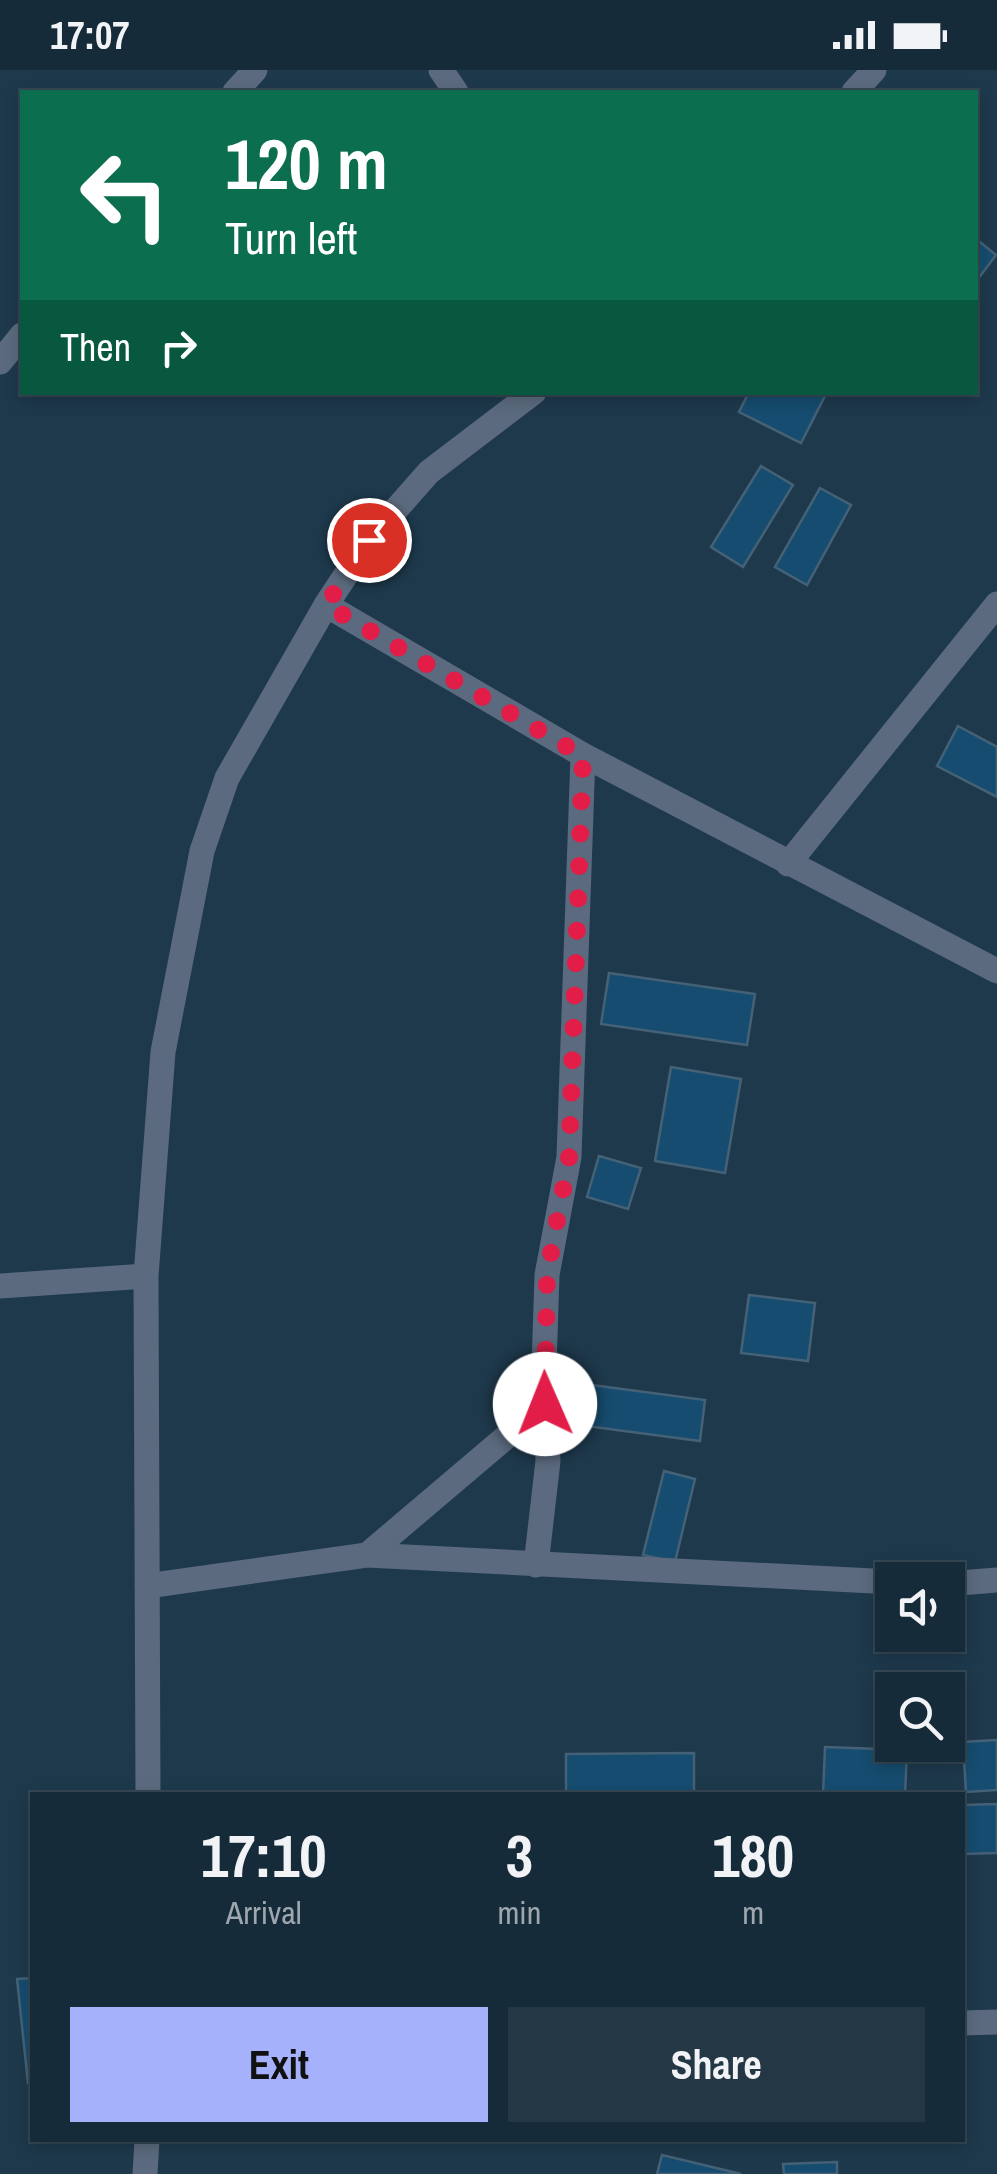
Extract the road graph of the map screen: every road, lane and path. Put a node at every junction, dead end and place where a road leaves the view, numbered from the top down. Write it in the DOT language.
graph roads {
  1 [pos="256,70"];
  2 [pos="874,70"];
  3 [pos="237,90"];
  4 [pos="856,90"];
  5 [pos="20,337"];
  6 [pos="0,362"];
  7 [pos="530,395"];
  8 [pos="997,604"];
  9 [pos="326,605"];
  10 [pos="583,756"];
  11 [pos="788,864"];
  12 [pos="997,971"];
  13 [pos="146,1276"];
  14 [pos="0,1286"];
  15 [pos="545,1404"];
  16 [pos="367,1555"];
  17 [pos="536,1565"];
  18 [pos="997,1580"];
  19 [pos="875,1581"];
  20 [pos="965,1583"];
  21 [pos="147,1586"];
  22 [pos="148,1792"];
  23 [pos="997,2022"];
  24 [pos="965,2023"];
  25 [pos="147,2142"];
  26 [pos="145,2174"];
  1 -- 3 [label="street"];
  2 -- 4 [label="street"];
  5 -- 6 [label="street"];
  7 -- 9 [label="street"];
  8 -- 11 [label="street"];
  9 -- 10 [label="street"];
  9 -- 13 [label="street"];
  10 -- 11 [label="street"];
  10 -- 15 [label="street"];
  11 -- 12 [label="street"];
  13 -- 14 [label="street"];
  13 -- 21 [label="street"];
  15 -- 16 [label="street"];
  15 -- 17 [label="street"];
  16 -- 17 [label="street"];
  16 -- 21 [label="street"];
  17 -- 19 [label="street"];
  18 -- 20 [label="street"];
  21 -- 22 [label="street"];
  23 -- 24 [label="street"];
  25 -- 26 [label="street"];
}
